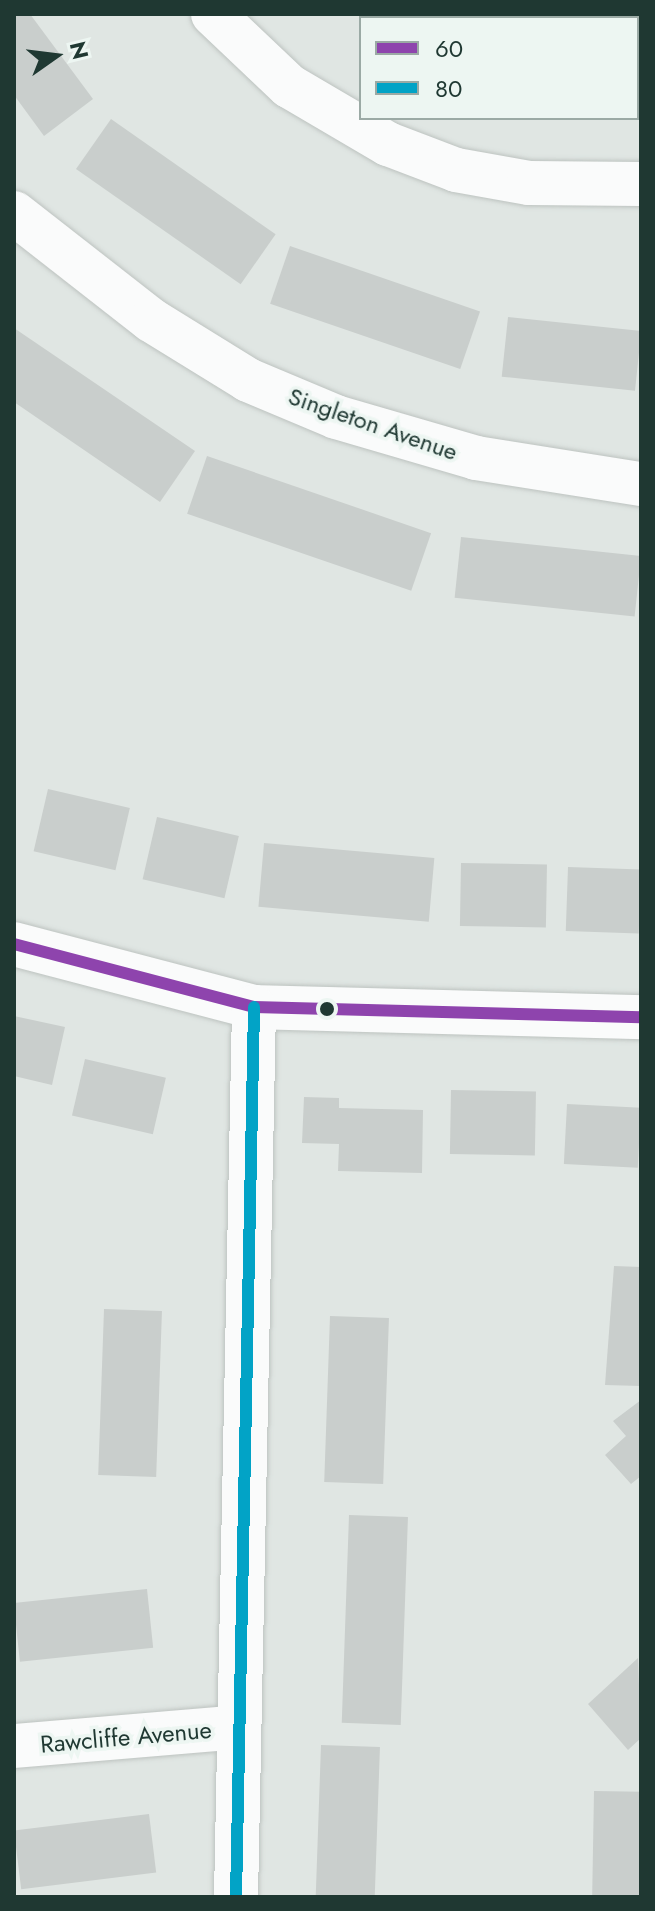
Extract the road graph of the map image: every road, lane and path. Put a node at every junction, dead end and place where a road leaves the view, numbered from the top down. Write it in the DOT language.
graph roads {
  1 [pos="213,14"];
  2 [pos="641,184"];
  3 [pos="14,213"];
  4 [pos="641,484"];
  5 [pos="14,944"];
  6 [pos="254,1007"];
  7 [pos="641,1017"];
  8 [pos="238,1727"];
  9 [pos="14,1746"];
  10 [pos="236,1897"];
  1 -- 2 [label="street"];
  3 -- 4 [label="street, Singleton Avenue"];
  5 -- 6 [label="street"];
  6 -- 7 [label="street"];
  6 -- 8 [label="street"];
  8 -- 9 [label="street, Rawcliffe Avenue"];
  8 -- 10 [label="street"];
}
